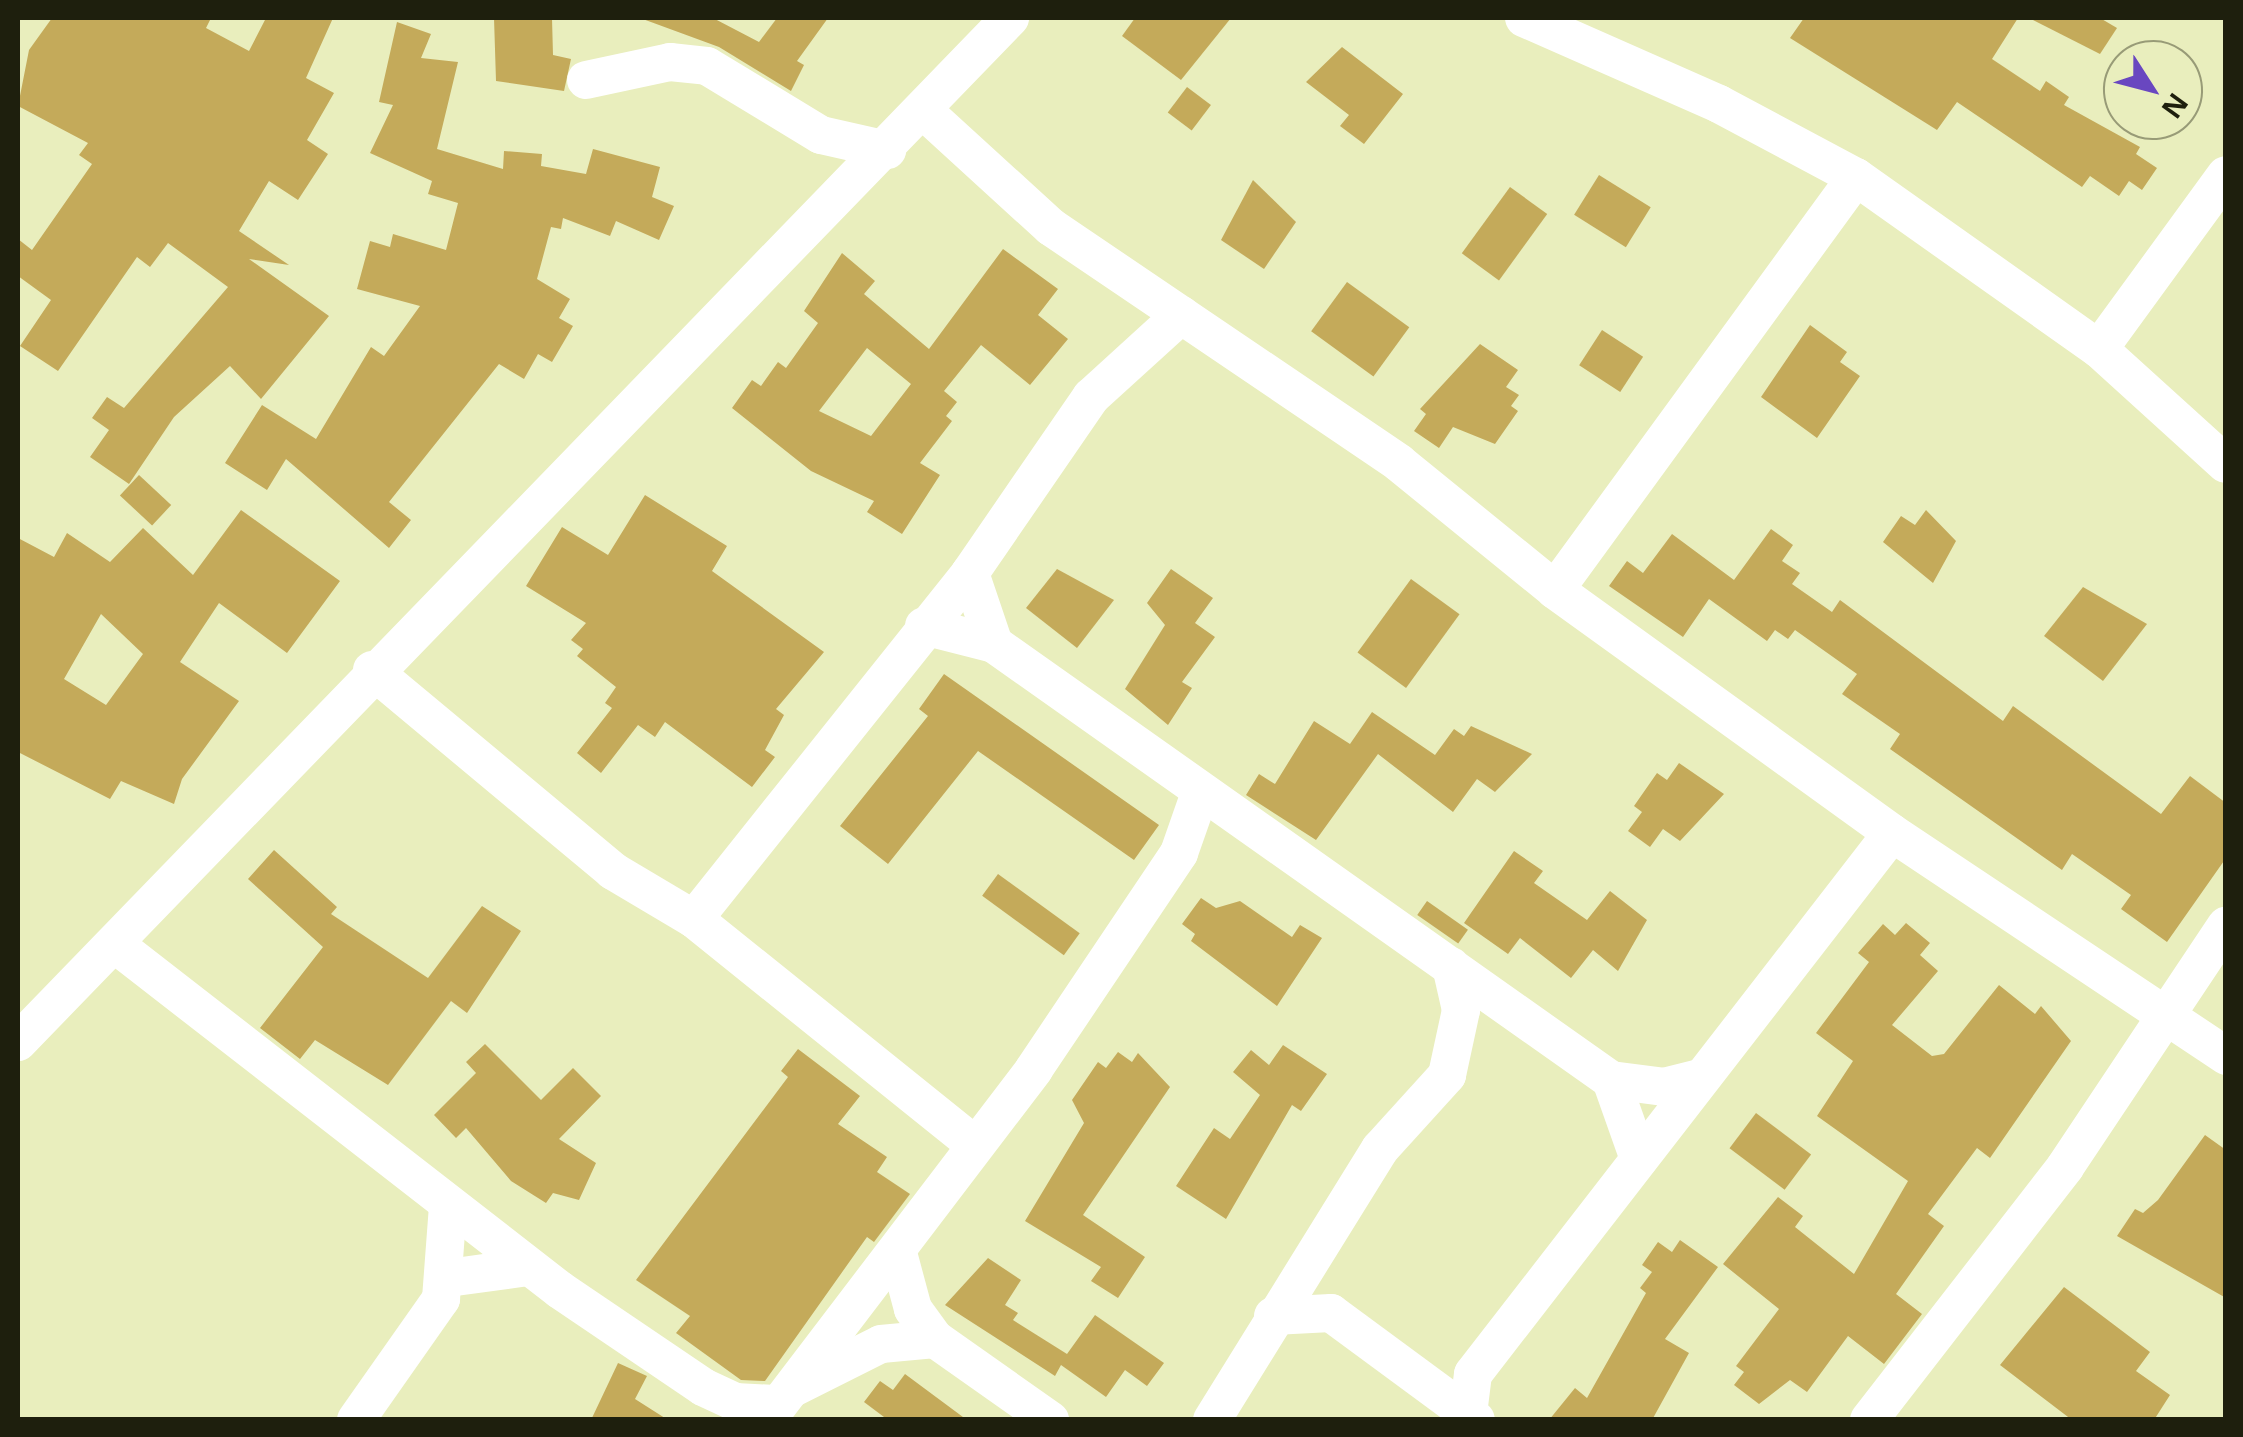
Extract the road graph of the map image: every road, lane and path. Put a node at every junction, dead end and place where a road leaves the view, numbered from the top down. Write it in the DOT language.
graph roads {
  1 [pos="1010,18"];
  2 [pos="1524,18"];
  3 [pos="586,80"];
  4 [pos="926,112"];
  5 [pos="887,150"];
  6 [pos="2226,175"];
  7 [pos="1856,177"];
  8 [pos="1181,314"];
  9 [pos="2099,349"];
  10 [pos="2226,464"];
  11 [pos="970,574"];
  12 [pos="1555,590"];
  13 [pos="924,626"];
  14 [pos="994,644"];
  15 [pos="372,670"];
  16 [pos="1198,796"];
  17 [pos="1892,833"];
  18 [pos="694,919"];
  19 [pos="2226,926"];
  20 [pos="116,945"];
  21 [pos="1452,966"];
  22 [pos="1513,1010"];
  23 [pos="2166,1017"];
  24 [pos="18,1042"];
  25 [pos="1457,1045"];
  26 [pos="2226,1056"];
  27 [pos="1701,1078"];
  28 [pos="1612,1080"];
  29 [pos="975,1145"];
  30 [pos="1639,1159"];
  31 [pos="448,1206"];
  32 [pos="898,1252"];
  33 [pos="528,1266"];
  34 [pos="448,1278"];
  35 [pos="1273,1316"];
  36 [pos="935,1339"];
  37 [pos="776,1405"];
  38 [pos="1472,1416"];
  39 [pos="356,1420"];
  40 [pos="1050,1420"];
  41 [pos="1212,1420"];
  42 [pos="1869,1420"];
  1 -- 4 [label="street"];
  2 -- 7 [label="street"];
  3 -- 5 [label="street"];
  4 -- 5 [label="street"];
  4 -- 8 [label="street"];
  5 -- 15 [label="street"];
  6 -- 9 [label="street"];
  7 -- 9 [label="street"];
  7 -- 12 [label="street"];
  8 -- 11 [label="street"];
  8 -- 12 [label="street"];
  9 -- 10 [label="street"];
  11 -- 13 [label="street"];
  11 -- 14 [label="street"];
  12 -- 17 [label="street"];
  13 -- 14 [label="street"];
  13 -- 18 [label="street"];
  14 -- 16 [label="street"];
  15 -- 18 [label="street"];
  15 -- 20 [label="street"];
  16 -- 21 [label="street"];
  16 -- 29 [label="street"];
  17 -- 23 [label="street"];
  17 -- 27 [label="street"];
  18 -- 29 [label="street"];
  19 -- 23 [label="street"];
  20 -- 24 [label="street"];
  20 -- 31 [label="street"];
  21 -- 22 [label="street"];
  21 -- 25 [label="street"];
  22 -- 25 [label="street"];
  22 -- 28 [label="street"];
  23 -- 26 [label="street"];
  23 -- 42 [label="street"];
  25 -- 35 [label="street"];
  27 -- 28 [label="street"];
  27 -- 30 [label="street"];
  28 -- 30 [label="street"];
  29 -- 32 [label="street"];
  30 -- 38 [label="street"];
  31 -- 33 [label="street"];
  31 -- 34 [label="street"];
  32 -- 36 [label="street"];
  32 -- 37 [label="street"];
  33 -- 34 [label="street"];
  33 -- 37 [label="street"];
  34 -- 39 [label="street"];
  35 -- 38 [label="street"];
  35 -- 41 [label="street"];
  36 -- 37 [label="street"];
  36 -- 40 [label="street"];
}
